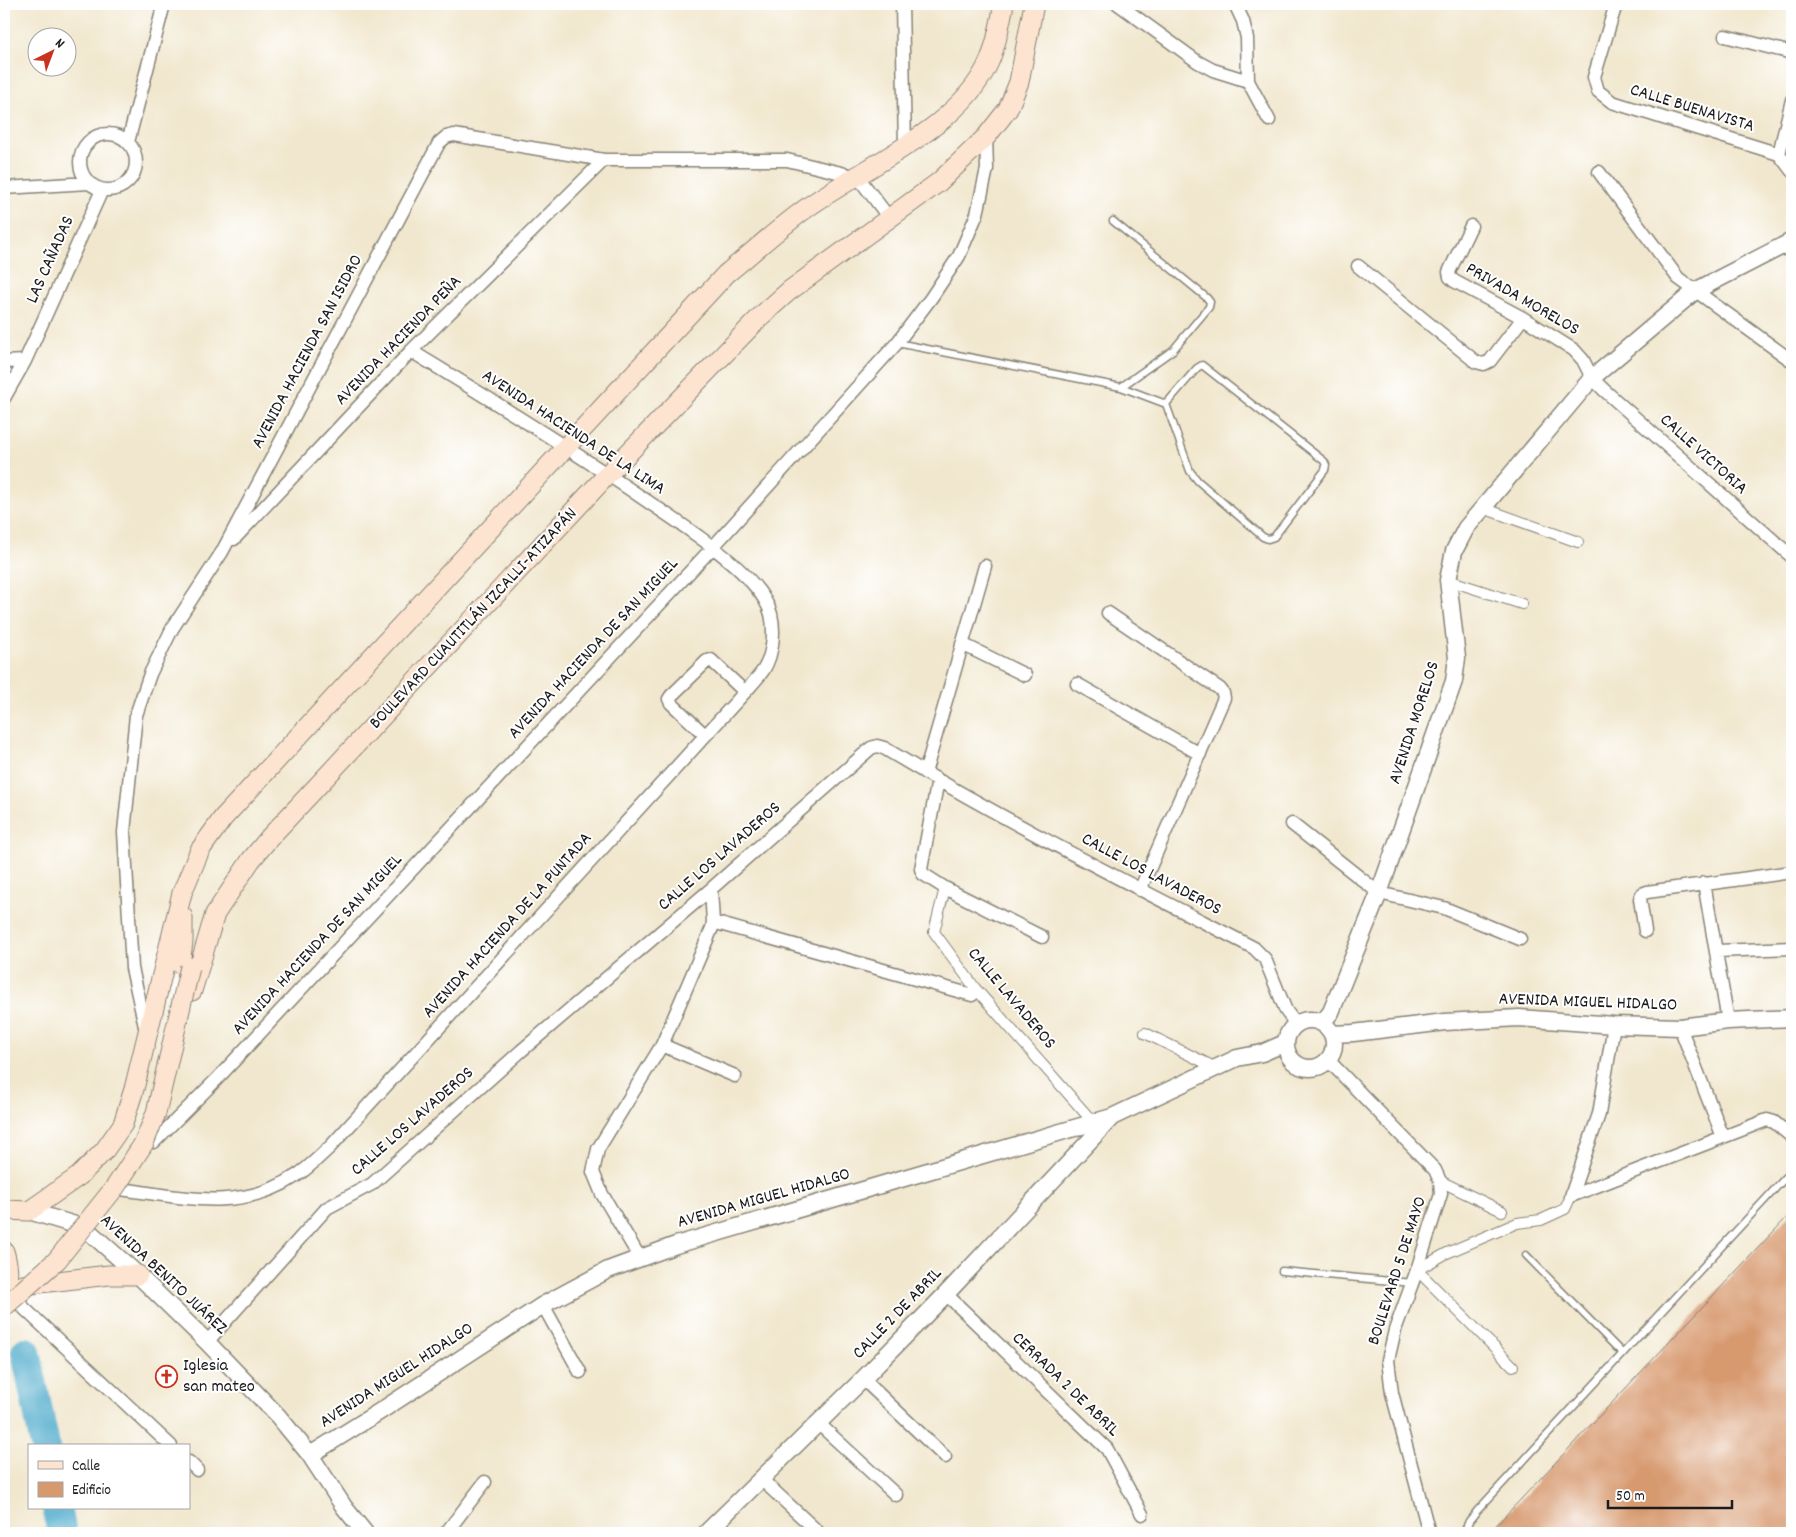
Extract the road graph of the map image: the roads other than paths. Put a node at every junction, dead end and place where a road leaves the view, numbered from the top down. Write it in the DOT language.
graph roads {
  1 [pos="164,4"];
  2 [pos="902,4"];
  3 [pos="1004,4"];
  4 [pos="1034,4"];
  5 [pos="1118,4"];
  6 [pos="1235,4"];
  7 [pos="1616,4"];
  8 [pos="1725,36"];
  9 [pos="1792,52"];
  10 [pos="1248,81"];
  11 [pos="1792,100"];
  12 [pos="1269,120"];
  13 [pos="986,137"];
  14 [pos="128,142"];
  15 [pos="906,145"];
  16 [pos="1779,154"];
  17 [pos="604,160"];
  18 [pos="1792,171"];
  19 [pos="1599,172"];
  20 [pos="858,177"];
  21 [pos="89,183"];
  22 [pos="4,188"];
  23 [pos="102,190"];
  24 [pos="890,219"];
  25 [pos="1114,221"];
  26 [pos="1471,226"];
  27 [pos="1792,242"];
  28 [pos="1358,266"];
  29 [pos="1696,291"];
  30 [pos="1523,318"];
  31 [pos="897,343"];
  32 [pos="411,351"];
  33 [pos="25,361"];
  34 [pos="1792,361"];
  35 [pos="4,362"];
  36 [pos="1592,378"];
  37 [pos="1121,387"];
  38 [pos="4,398"];
  39 [pos="1166,404"];
  40 [pos="566,446"];
  41 [pos="608,474"];
  42 [pos="1483,508"];
  43 [pos="1578,542"];
  44 [pos="713,547"];
  45 [pos="222,552"];
  46 [pos="1792,557"];
  47 [pos="985,566"];
  48 [pos="1448,580"];
  49 [pos="1522,604"];
  50 [pos="1108,613"];
  51 [pos="962,644"];
  52 [pos="1026,675"];
  53 [pos="1077,684"];
  54 [pos="745,692"];
  55 [pos="705,735"];
  56 [pos="1200,754"];
  57 [pos="925,773"];
  58 [pos="938,780"];
  59 [pos="1292,824"];
  60 [pos="1792,872"];
  61 [pos="1704,883"];
  62 [pos="945,888"];
  63 [pos="711,889"];
  64 [pos="1140,890"];
  65 [pos="182,893"];
  66 [pos="1379,893"];
  67 [pos="215,914"];
  68 [pos="714,922"];
  69 [pos="1645,931"];
  70 [pos="1042,937"];
  71 [pos="1520,940"];
  72 [pos="1792,948"];
  73 [pos="1717,952"];
  74 [pos="185,965"];
  75 [pos="972,996"];
  76 [pos="1792,1018"];
  77 [pos="1728,1021"];
  78 [pos="1296,1024"];
  79 [pos="1614,1025"];
  80 [pos="1680,1026"];
  81 [pos="1145,1033"];
  82 [pos="1329,1033"];
  83 [pos="147,1034"];
  84 [pos="662,1045"];
  85 [pos="1287,1049"];
  86 [pos="1328,1060"];
  87 [pos="1216,1068"];
  88 [pos="735,1076"];
  89 [pos="1112,1116"];
  90 [pos="1093,1122"];
  91 [pos="1076,1128"];
  92 [pos="1792,1136"];
  93 [pos="1723,1137"];
  94 [pos="154,1142"];
  95 [pos="1088,1142"];
  96 [pos="1792,1175"];
  97 [pos="1440,1181"];
  98 [pos="121,1188"];
  99 [pos="1570,1196"];
  100 [pos="4,1210"];
  101 [pos="29,1211"];
  102 [pos="1502,1211"];
  103 [pos="84,1228"];
  104 [pos="4,1251"];
  105 [pos="1526,1255"];
  106 [pos="640,1258"];
  107 [pos="1417,1270"];
  108 [pos="1282,1271"];
  109 [pos="138,1275"];
  110 [pos="1412,1282"];
  111 [pos="946,1294"];
  112 [pos="8,1296"];
  113 [pos="543,1305"];
  114 [pos="207,1342"];
  115 [pos="1622,1353"];
  116 [pos="1513,1366"];
  117 [pos="580,1372"];
  118 [pos="863,1379"];
  119 [pos="818,1423"];
  120 [pos="169,1444"];
  121 [pos="310,1454"];
  122 [pos="946,1457"];
  123 [pos="761,1479"];
  124 [pos="485,1482"];
  125 [pos="896,1495"];
  126 [pos="1142,1514"];
  127 [pos="365,1533"];
  128 [pos="446,1533"];
  129 [pos="706,1533"];
  130 [pos="819,1533"];
  131 [pos="1429,1533"];
  132 [pos="1464,1533"];
  1 -- 14 [label="street"];
  2 -- 15 [label="street"];
  3 -- 15 [label="main road"];
  4 -- 13 [label="main road, BOULEVARD CUAUTITLÁN IZCALLI-ATIZAPÁN"];
  5 -- 10 [label="street"];
  6 -- 10 [label="street"];
  7 -- 16 [label="street, CALLE BUENAVISTA"];
  8 -- 9 [label="street"];
  10 -- 12 [label="street"];
  11 -- 16 [label="street"];
  13 -- 24 [label="main road, BOULEVARD CUAUTITLÁN IZCALLI-ATIZAPÁN"];
  13 -- 31 [label="street, AVENIDA HACIENDA DE SAN MIGUEL"];
  14 -- 21 [label="street"];
  14 -- 23 [label="street"];
  15 -- 20 [label="main road"];
  16 -- 18 [label="street"];
  17 -- 20 [label="street, AVENIDA HACIENDA SAN ISIDRO"];
  17 -- 32 [label="street, AVENIDA HACIENDA PEÑA"];
  17 -- 45 [label="street, AVENIDA HACIENDA SAN ISIDRO"];
  19 -- 29 [label="street"];
  20 -- 24 [label="street"];
  20 -- 40 [label="main road"];
  21 -- 22 [label="street"];
  21 -- 23 [label="street"];
  23 -- 33 [label="street, LAS CAÑADAS"];
  24 -- 41 [label="main road, BOULEVARD CUAUTITLÁN IZCALLI-ATIZAPÁN"];
  25 -- 37 [label="lane"];
  26 -- 30 [label="street, PRIVADA MORELOS"];
  27 -- 29 [label="street, AVENIDA MORELOS"];
  28 -- 30 [label="street"];
  29 -- 34 [label="street"];
  29 -- 36 [label="street, AVENIDA MORELOS"];
  30 -- 36 [label="street, PRIVADA MORELOS"];
  31 -- 37 [label="lane"];
  31 -- 44 [label="street, AVENIDA HACIENDA DE SAN MIGUEL"];
  32 -- 40 [label="street, AVENIDA HACIENDA DE LA LIMA"];
  32 -- 45 [label="street, AVENIDA HACIENDA PEÑA"];
  33 -- 35 [label="street"];
  33 -- 38 [label="street, LAS CAÑADAS"];
  36 -- 42 [label="street, AVENIDA MORELOS"];
  36 -- 46 [label="street, CALLE VICTORIA"];
  37 -- 39 [label="lane"];
  39 -- 39 [label="lane"];
  40 -- 41 [label="street, AVENIDA HACIENDA DE LA LIMA"];
  40 -- 65 [label="main road"];
  41 -- 44 [label="street, AVENIDA HACIENDA DE LA LIMA"];
  41 -- 67 [label="main road, BOULEVARD CUAUTITLÁN IZCALLI-ATIZAPÁN"];
  42 -- 43 [label="street"];
  42 -- 48 [label="street, AVENIDA MORELOS"];
  44 -- 54 [label="street, AVENIDA HACIENDA DE LA PUNTADA"];
  44 -- 94 [label="street, AVENIDA HACIENDA DE SAN MIGUEL"];
  45 -- 83 [label="street, AVENIDA HACIENDA SAN ISIDRO"];
  47 -- 51 [label="street"];
  48 -- 49 [label="street"];
  48 -- 66 [label="street, AVENIDA MORELOS"];
  50 -- 56 [label="street"];
  51 -- 52 [label="street"];
  51 -- 57 [label="street"];
  53 -- 56 [label="street"];
  54 -- 55 [label="street, AVENIDA HACIENDA DE LA PUNTADA"];
  54 -- 55 [label="street"];
  55 -- 98 [label="street, AVENIDA HACIENDA DE LA PUNTADA"];
  56 -- 64 [label="street"];
  57 -- 58 [label="street, CALLE LOS LAVADEROS"];
  57 -- 63 [label="street, CALLE LOS LAVADEROS"];
  58 -- 62 [label="street"];
  58 -- 64 [label="street, CALLE LOS LAVADEROS"];
  59 -- 66 [label="street"];
  60 -- 61 [label="street"];
  61 -- 69 [label="street"];
  61 -- 73 [label="street"];
  62 -- 70 [label="street"];
  62 -- 90 [label="street, CALLE LAVADEROS"];
  63 -- 68 [label="street"];
  63 -- 114 [label="street, CALLE LOS LAVADEROS"];
  64 -- 78 [label="street, CALLE LOS LAVADEROS"];
  65 -- 74 [label="main road"];
  65 -- 83 [label="main road"];
  66 -- 71 [label="street"];
  66 -- 82 [label="street, AVENIDA MORELOS"];
  67 -- 74 [label="main road"];
  67 -- 94 [label="main road, BOULEVARD CUAUTITLÁN IZCALLI-ATIZAPÁN"];
  68 -- 75 [label="street"];
  68 -- 84 [label="street"];
  72 -- 73 [label="street"];
  73 -- 77 [label="street"];
  74 -- 112 [label="main road"];
  76 -- 77 [label="street, AVENIDA MIGUEL HIDALGO"];
  77 -- 80 [label="street, AVENIDA MIGUEL HIDALGO"];
  78 -- 82 [label="street"];
  78 -- 85 [label="street"];
  79 -- 80 [label="street, AVENIDA MIGUEL HIDALGO"];
  79 -- 82 [label="street, AVENIDA MIGUEL HIDALGO"];
  79 -- 99 [label="street"];
  80 -- 93 [label="street"];
  81 -- 87 [label="street"];
  82 -- 86 [label="street"];
  83 -- 101 [label="main road"];
  84 -- 88 [label="street"];
  84 -- 106 [label="street"];
  85 -- 86 [label="street"];
  85 -- 87 [label="street, AVENIDA MIGUEL HIDALGO"];
  86 -- 97 [label="street, BOULEVARD 5 DE MAYO"];
  87 -- 89 [label="street, AVENIDA MIGUEL HIDALGO"];
  89 -- 90 [label="street, AVENIDA MIGUEL HIDALGO"];
  89 -- 95 [label="street, CALLE 2 DE ABRIL"];
  90 -- 91 [label="street, AVENIDA MIGUEL HIDALGO"];
  91 -- 95 [label="street"];
  91 -- 106 [label="street, AVENIDA MIGUEL HIDALGO"];
  92 -- 93 [label="street"];
  93 -- 99 [label="street"];
  94 -- 98 [label="main road, BOULEVARD CUAUTITLÁN IZCALLI-ATIZAPÁN"];
  95 -- 111 [label="street, CALLE 2 DE ABRIL"];
  96 -- 115 [label="lane"];
  97 -- 102 [label="street"];
  97 -- 107 [label="street, BOULEVARD 5 DE MAYO"];
  98 -- 103 [label="main road, BOULEVARD CUAUTITLÁN IZCALLI-ATIZAPÁN"];
  99 -- 107 [label="street"];
  100 -- 101 [label="main road"];
  101 -- 103 [label="street, AVENIDA BENITO JUÁREZ"];
  103 -- 109 [label="street, AVENIDA BENITO JUÁREZ"];
  103 -- 112 [label="main road, BOULEVARD CUAUTITLÁN IZCALLI-ATIZAPÁN"];
  104 -- 112 [label="main road"];
  105 -- 115 [label="lane"];
  106 -- 113 [label="street, AVENIDA MIGUEL HIDALGO"];
  107 -- 110 [label="street, BOULEVARD 5 DE MAYO"];
  107 -- 116 [label="street"];
  108 -- 110 [label="lane"];
  109 -- 112 [label="main road"];
  109 -- 114 [label="street, AVENIDA BENITO JUÁREZ"];
  110 -- 131 [label="street, BOULEVARD 5 DE MAYO"];
  111 -- 118 [label="street, CALLE 2 DE ABRIL"];
  111 -- 126 [label="street, CERRADA 2 DE ABRIL"];
  112 -- 120 [label="street"];
  113 -- 117 [label="street"];
  113 -- 121 [label="street, AVENIDA MIGUEL HIDALGO"];
  114 -- 121 [label="street, AVENIDA BENITO JUÁREZ"];
  115 -- 132 [label="lane"];
  118 -- 119 [label="street, CALLE 2 DE ABRIL"];
  118 -- 122 [label="street"];
  119 -- 123 [label="street, CALLE 2 DE ABRIL"];
  119 -- 125 [label="street"];
  121 -- 127 [label="street, AVENIDA BENITO JUÁREZ"];
  123 -- 129 [label="street, CALLE 2 DE ABRIL"];
  123 -- 130 [label="street"];
  124 -- 128 [label="street"];
}
